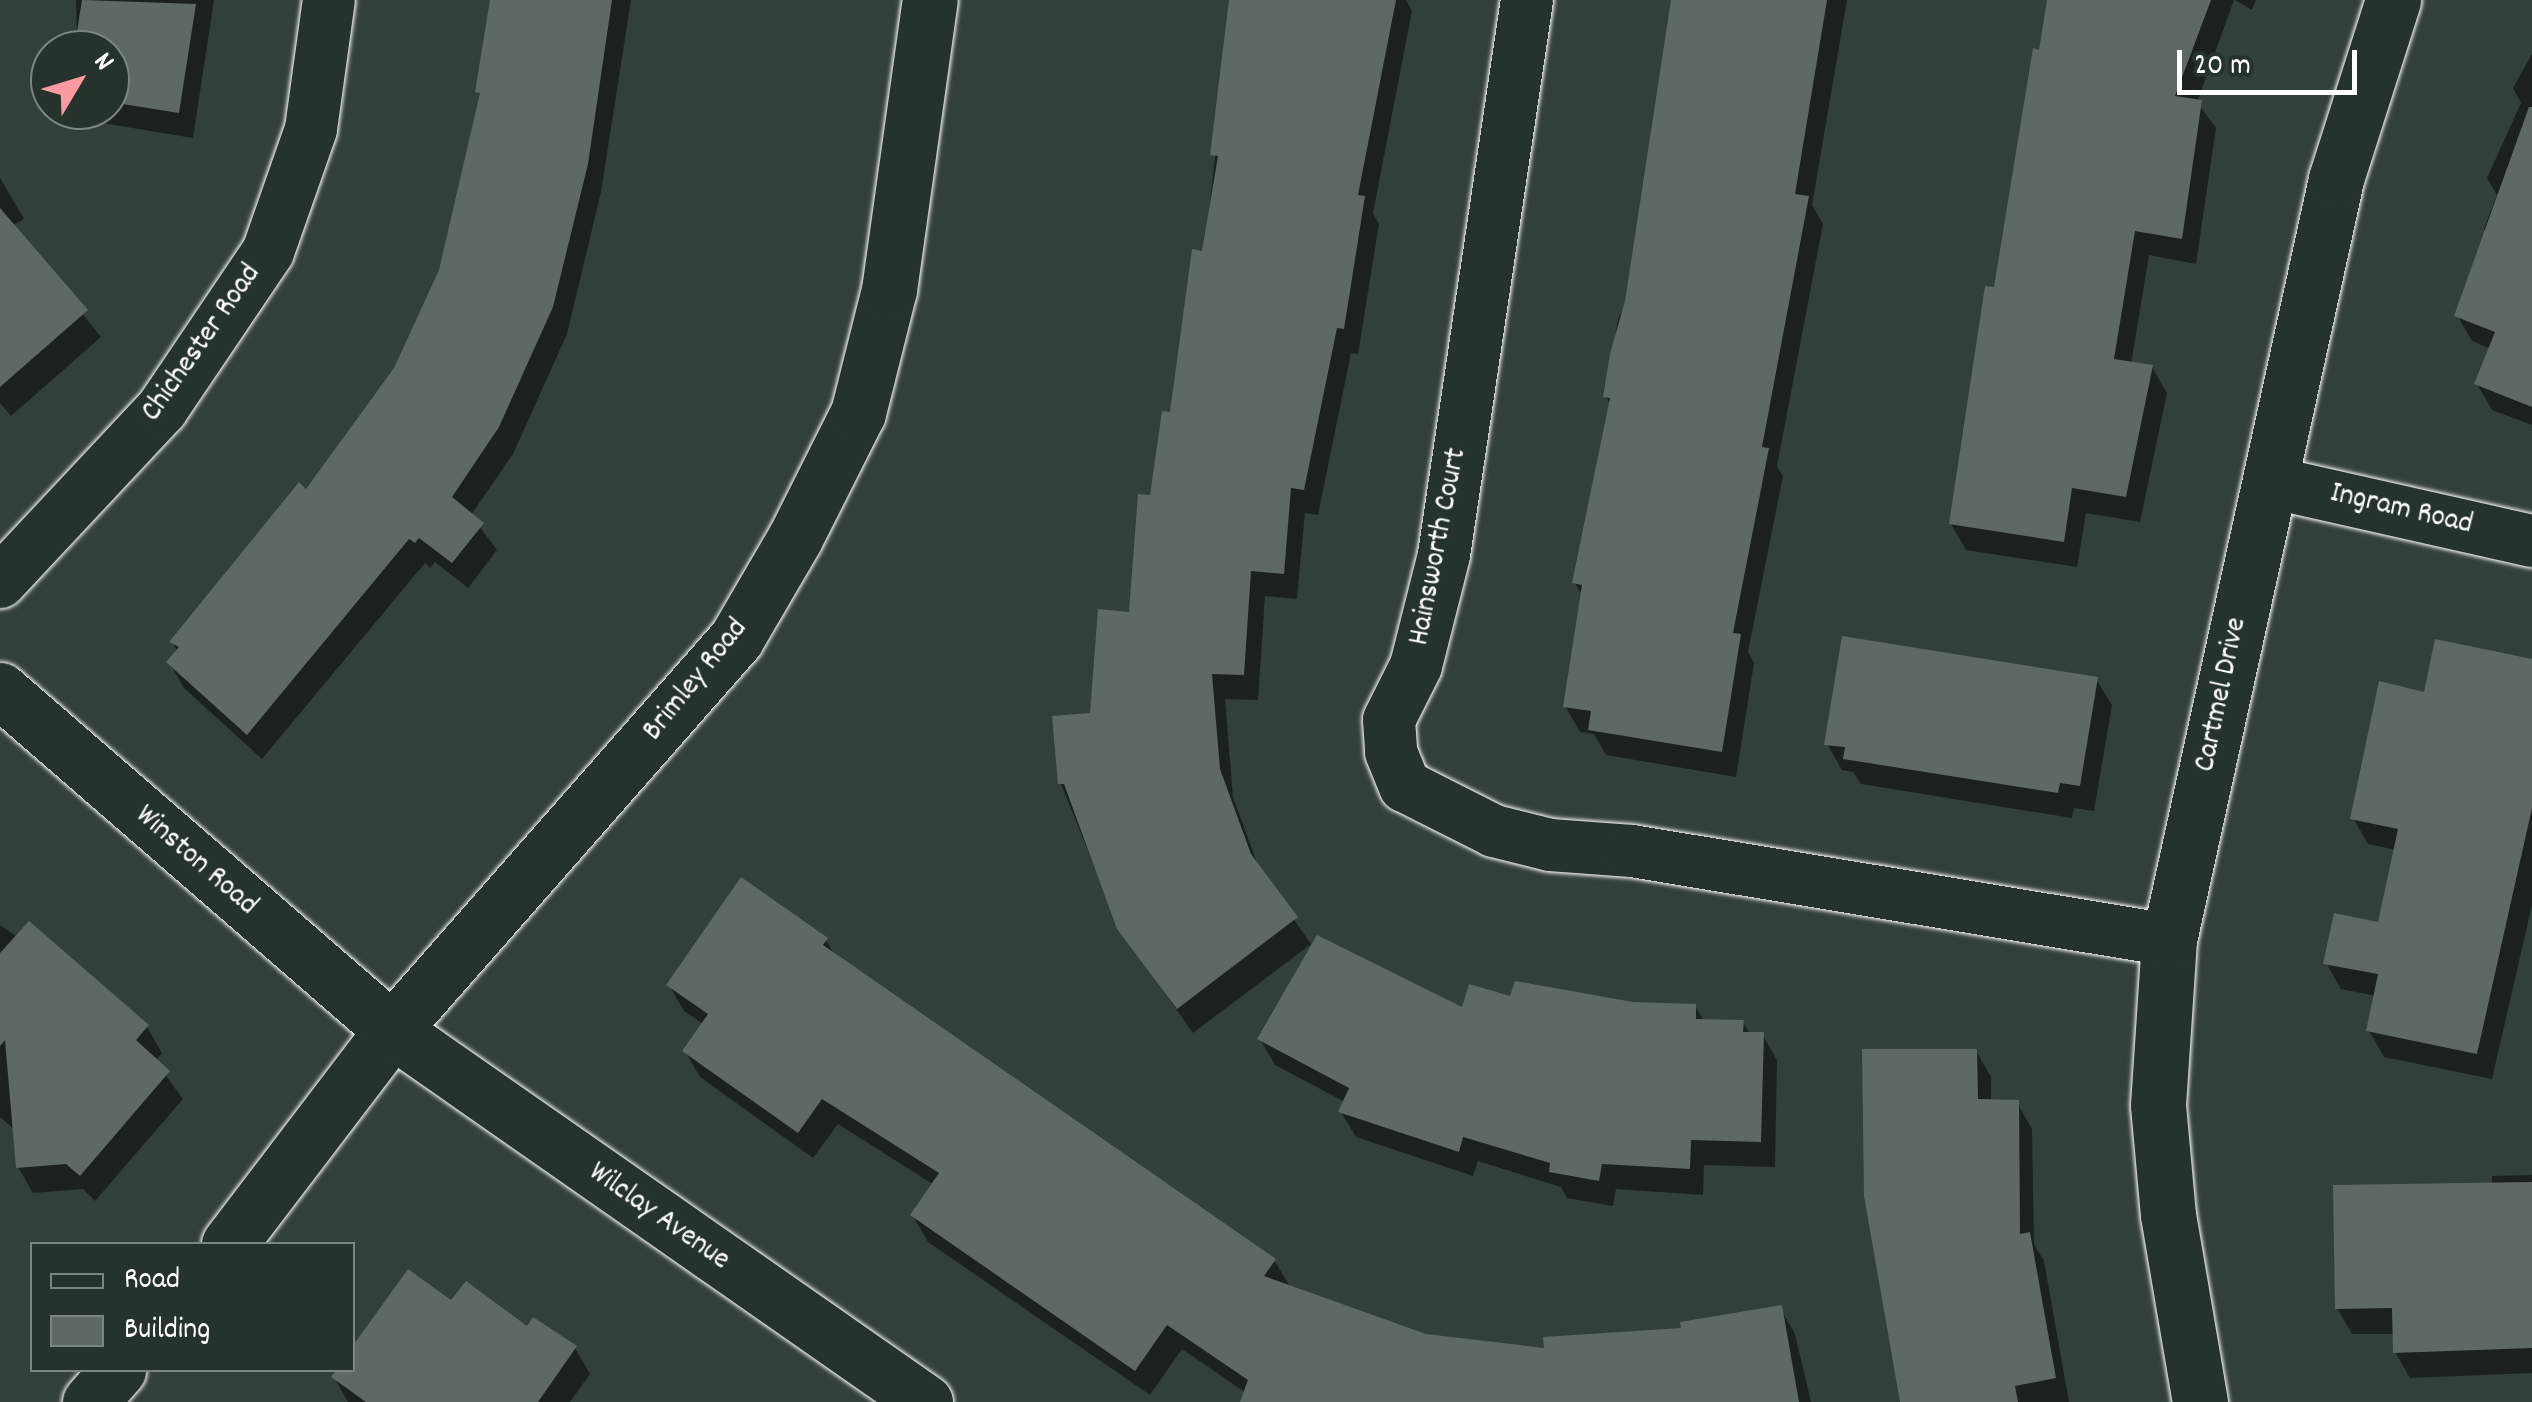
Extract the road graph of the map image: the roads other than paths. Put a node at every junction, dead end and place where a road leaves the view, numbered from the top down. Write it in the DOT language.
graph roads {
  1 [pos="329,0"];
  2 [pos="930,0"];
  3 [pos="1526,0"];
  4 [pos="2394,0"];
  5 [pos="2270,482"];
  6 [pos="2532,541"];
  7 [pos="0,582"];
  8 [pos="0,690"];
  9 [pos="2169,940"];
  10 [pos="392,1030"];
  11 [pos="230,1242"];
  12 [pos="116,1372"];
  13 [pos="90,1402"];
  14 [pos="926,1402"];
  15 [pos="2200,1402"];
  1 -- 7 [label="street, Chichester Road"];
  2 -- 10 [label="street, Brimley Road"];
  3 -- 9 [label="street, Hainsworth Court"];
  4 -- 5 [label="street, Cartmel Drive"];
  5 -- 6 [label="street, Ingram Road"];
  5 -- 9 [label="street, Cartmel Drive"];
  8 -- 10 [label="street, Winston Road"];
  9 -- 15 [label="street, Cartmel Drive"];
  10 -- 11 [label="street, Brimley Road"];
  10 -- 14 [label="street, Wilclay Avenue"];
  12 -- 13 [label="street"];
}
